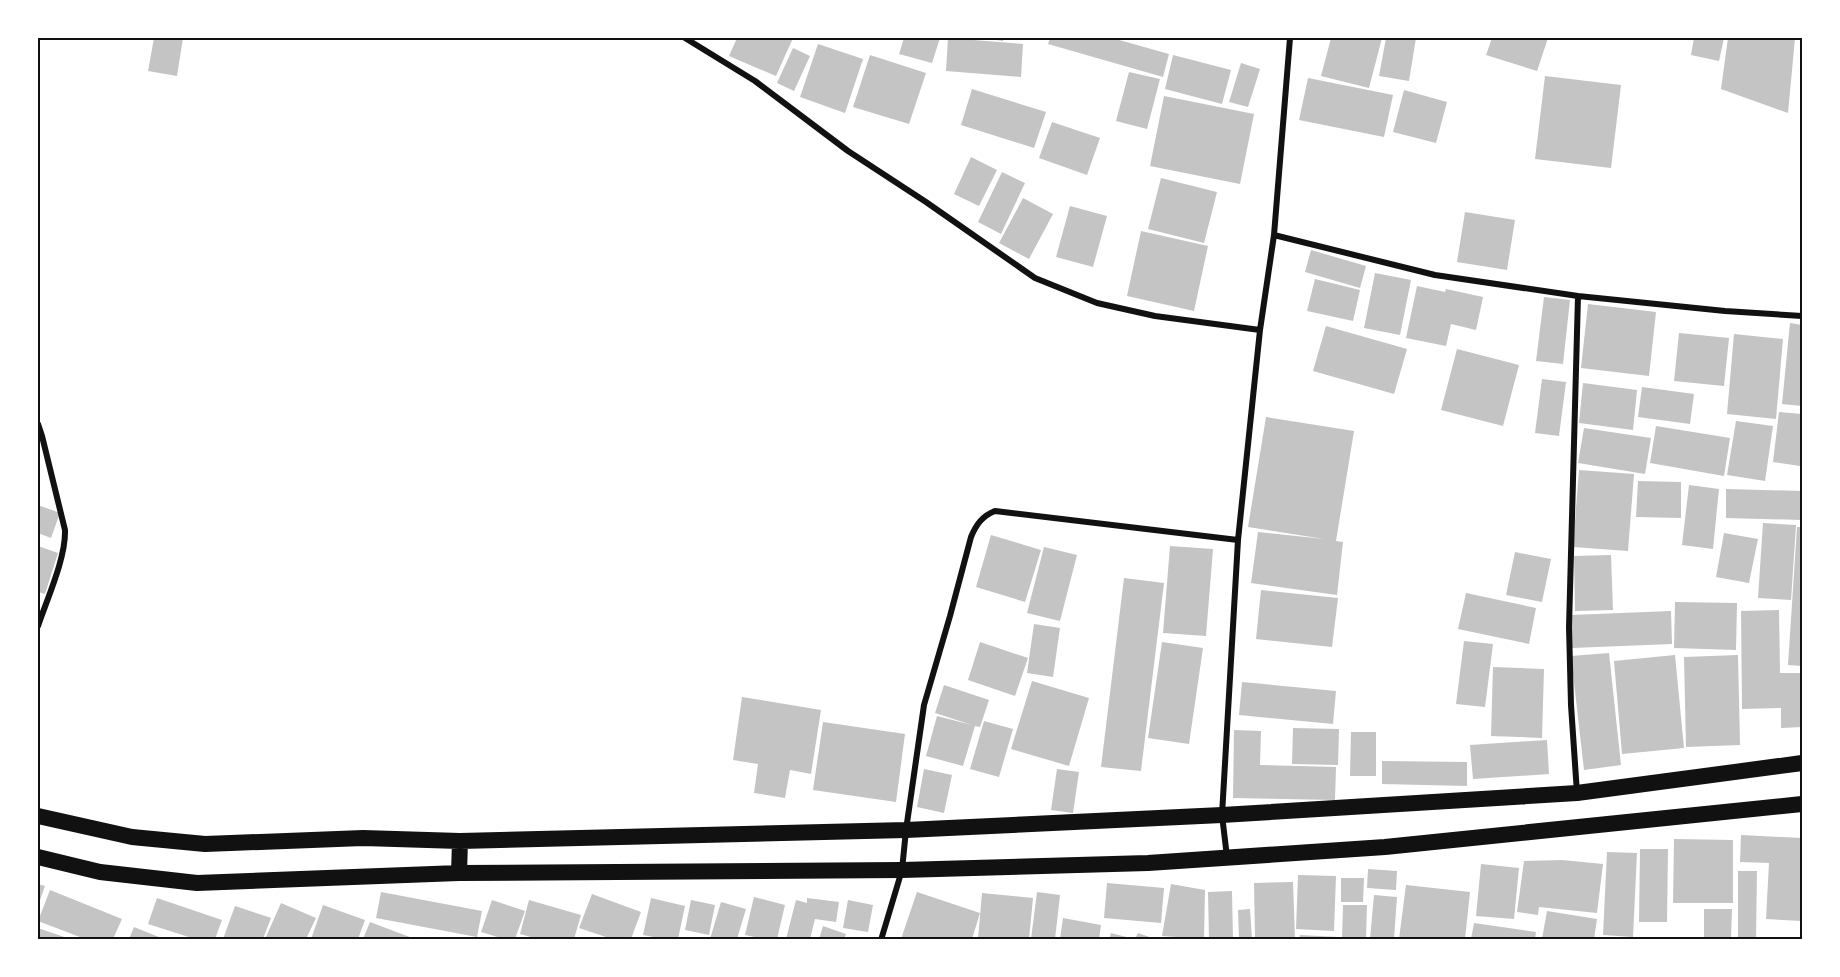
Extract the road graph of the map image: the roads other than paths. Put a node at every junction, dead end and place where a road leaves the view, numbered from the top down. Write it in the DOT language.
graph roads {
  1 [pos="685,38"];
  2 [pos="1290,38"];
  3 [pos="1274,235"];
  4 [pos="1578,296"];
  5 [pos="1803,316"];
  6 [pos="1260,330"];
  7 [pos="38,424"];
  8 [pos="1238,540"];
  9 [pos="38,626"];
  10 [pos="1803,763"];
  11 [pos="1577,793"];
  12 [pos="1803,804"];
  13 [pos="1222,815"];
  14 [pos="38,816"];
  15 [pos="906,830"];
  16 [pos="460,841"];
  17 [pos="38,857"];
  18 [pos="1227,857"];
  19 [pos="902,870"];
  20 [pos="459,873"];
  21 [pos="881,939"];
  1 -- 6 [label="street"];
  2 -- 3 [label="street"];
  3 -- 4 [label="street"];
  3 -- 6 [label="street"];
  4 -- 5 [label="street"];
  4 -- 11 [label="street"];
  6 -- 8 [label="street"];
  7 -- 9 [label="street"];
  8 -- 13 [label="street"];
  8 -- 15 [label="street"];
  10 -- 11 [label="highway"];
  11 -- 13 [label="highway"];
  12 -- 18 [label="highway"];
  13 -- 15 [label="highway"];
  13 -- 18 [label="street"];
  14 -- 16 [label="highway"];
  15 -- 16 [label="highway"];
  15 -- 19 [label="street"];
  16 -- 20 [label="highway"];
  17 -- 20 [label="highway"];
  18 -- 19 [label="highway"];
  19 -- 20 [label="highway"];
  19 -- 21 [label="street"];
}
